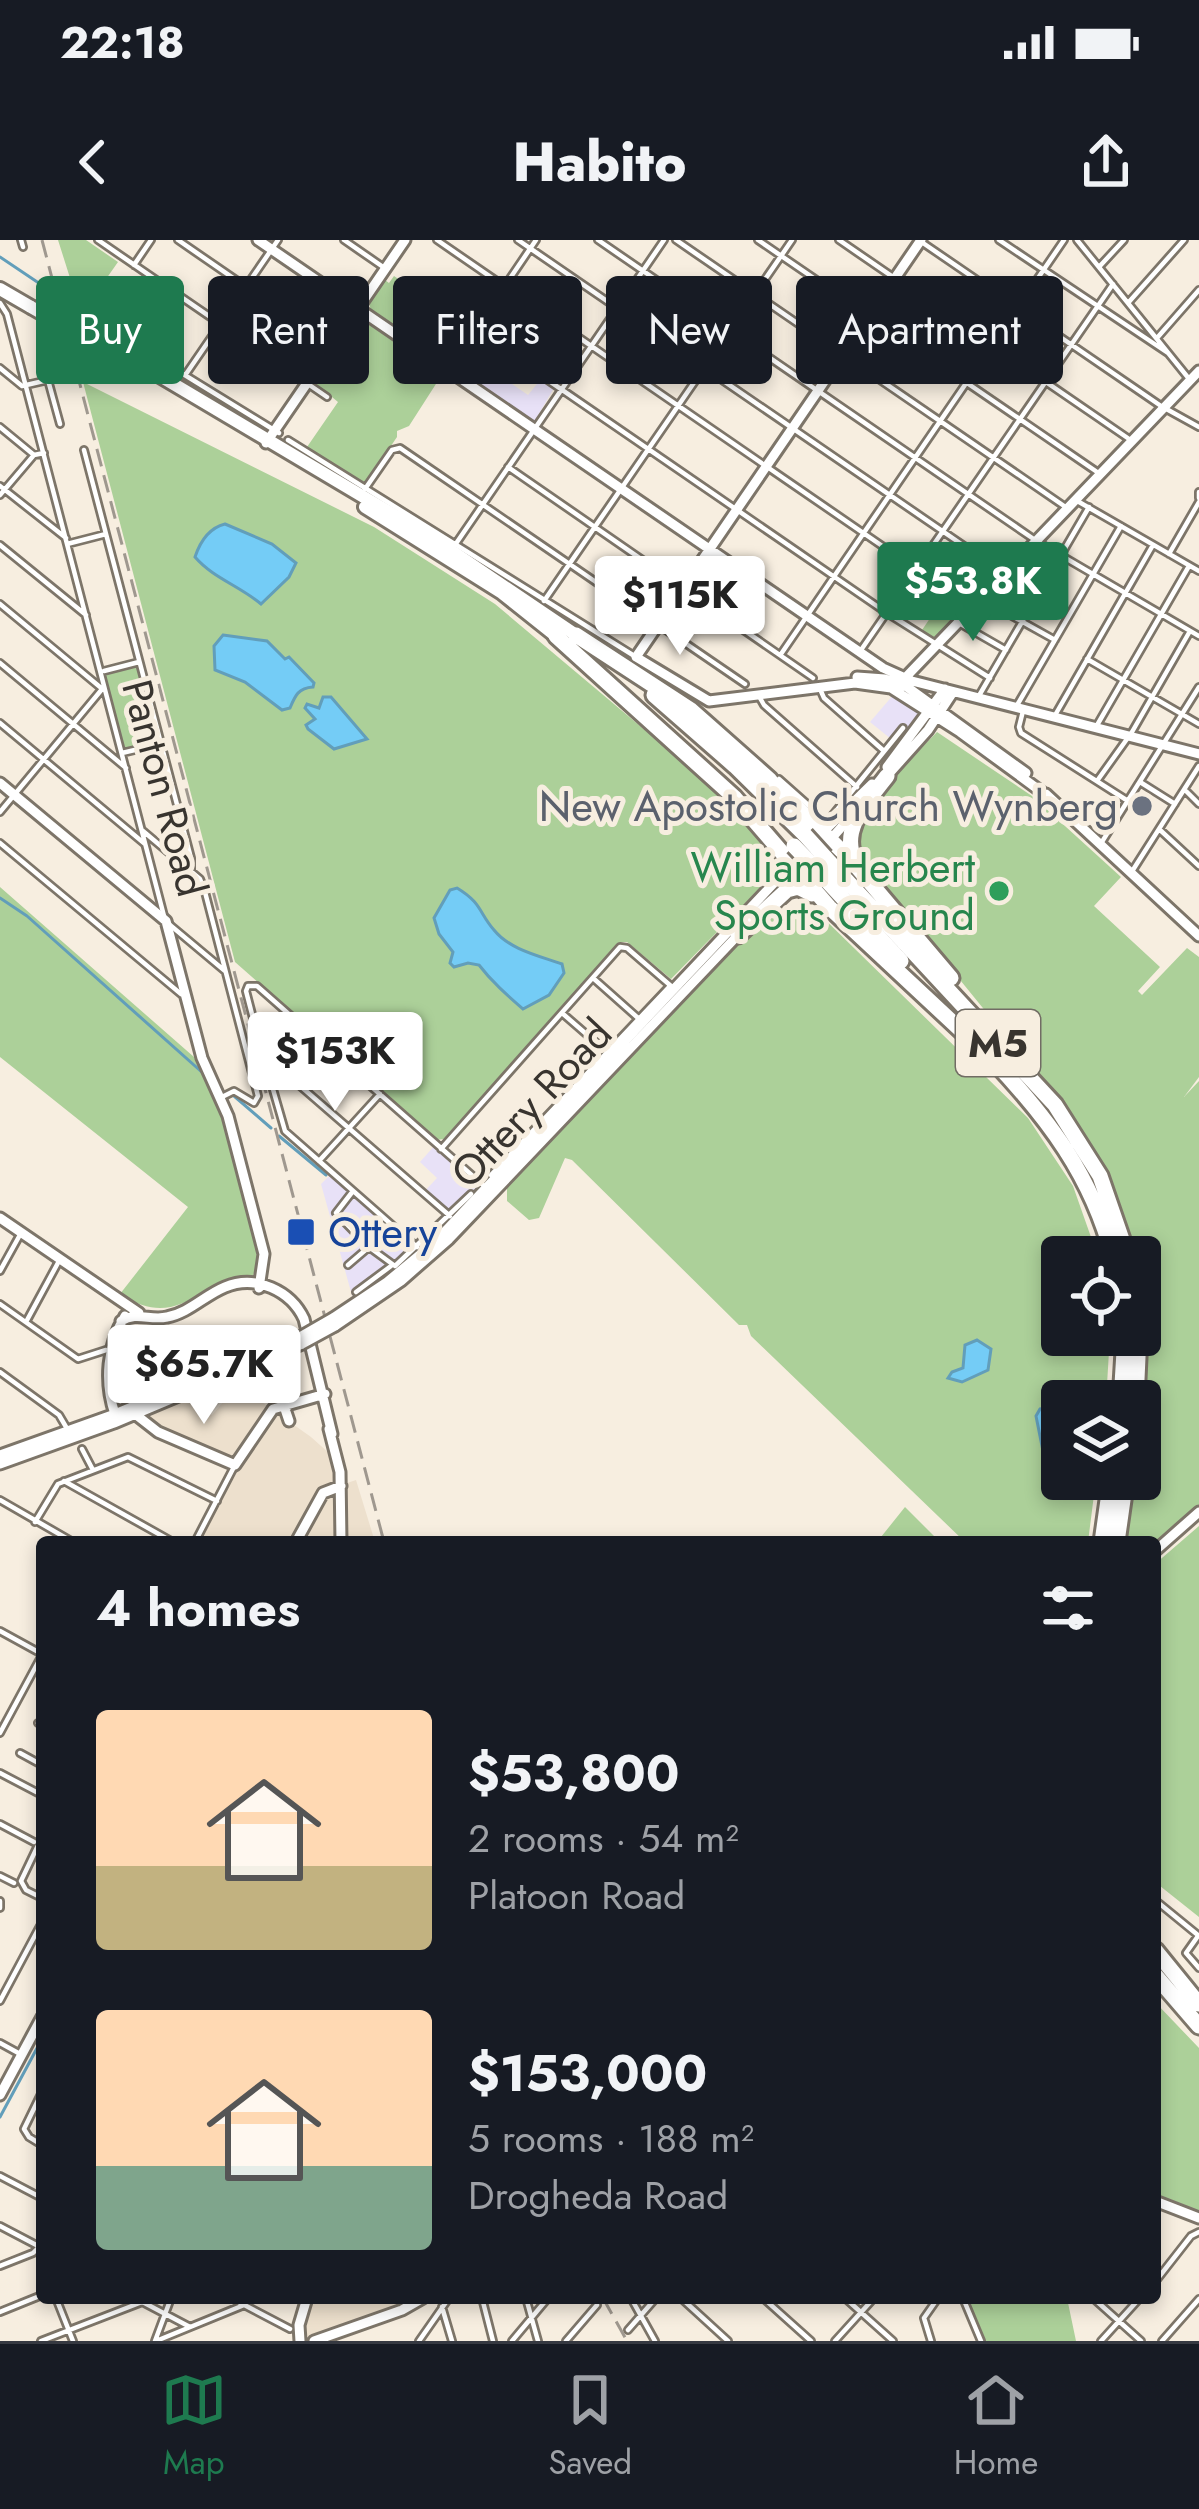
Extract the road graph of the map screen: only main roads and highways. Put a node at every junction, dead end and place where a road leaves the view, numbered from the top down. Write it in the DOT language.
graph roads {
  1 [pos="0,285"];
  2 [pos="276,435"];
  3 [pos="576,635"];
  4 [pos="556,636"];
  5 [pos="887,776"];
  6 [pos="815,843"];
  7 [pos="864,874"];
  8 [pos="829,907"];
  9 [pos="738,935"];
  10 [pos="995,1062"];
  11 [pos="1041,1089"];
  12 [pos="1107,1236"];
  13 [pos="1121,1236"];
  14 [pos="1108,1500"];
  15 [pos="1123,1500"];
  16 [pos="1103,1536"];
  17 [pos="1118,1536"];
  18 [pos="1161,1957"];
  19 [pos="1161,1982"];
  20 [pos="1199,2004"];
  21 [pos="1199,2026"];
  1 -- 2 [label="main road, M5, bridge"];
  2 -- 3 [label="main road, M5"];
  2 -- 4 [label="main road, M5"];
  3 -- 6 [label="highway, M5"];
  3 -- 6 [label="highway"];
  4 -- 6 [label="highway, M5"];
  5 -- 7 [label="highway"];
  6 -- 7 [label="highway"];
  6 -- 8 [label="highway"];
  6 -- 10 [label="highway, M5"];
  6 -- 11 [label="highway, M5"];
  7 -- 11 [label="highway"];
  8 -- 9 [label="highway"];
  8 -- 10 [label="highway"];
  10 -- 12 [label="highway, M5"];
  11 -- 13 [label="highway, M5"];
  14 -- 16 [label="highway"];
  15 -- 17 [label="highway"];
  18 -- 20 [label="highway"];
  19 -- 21 [label="highway"];
}
